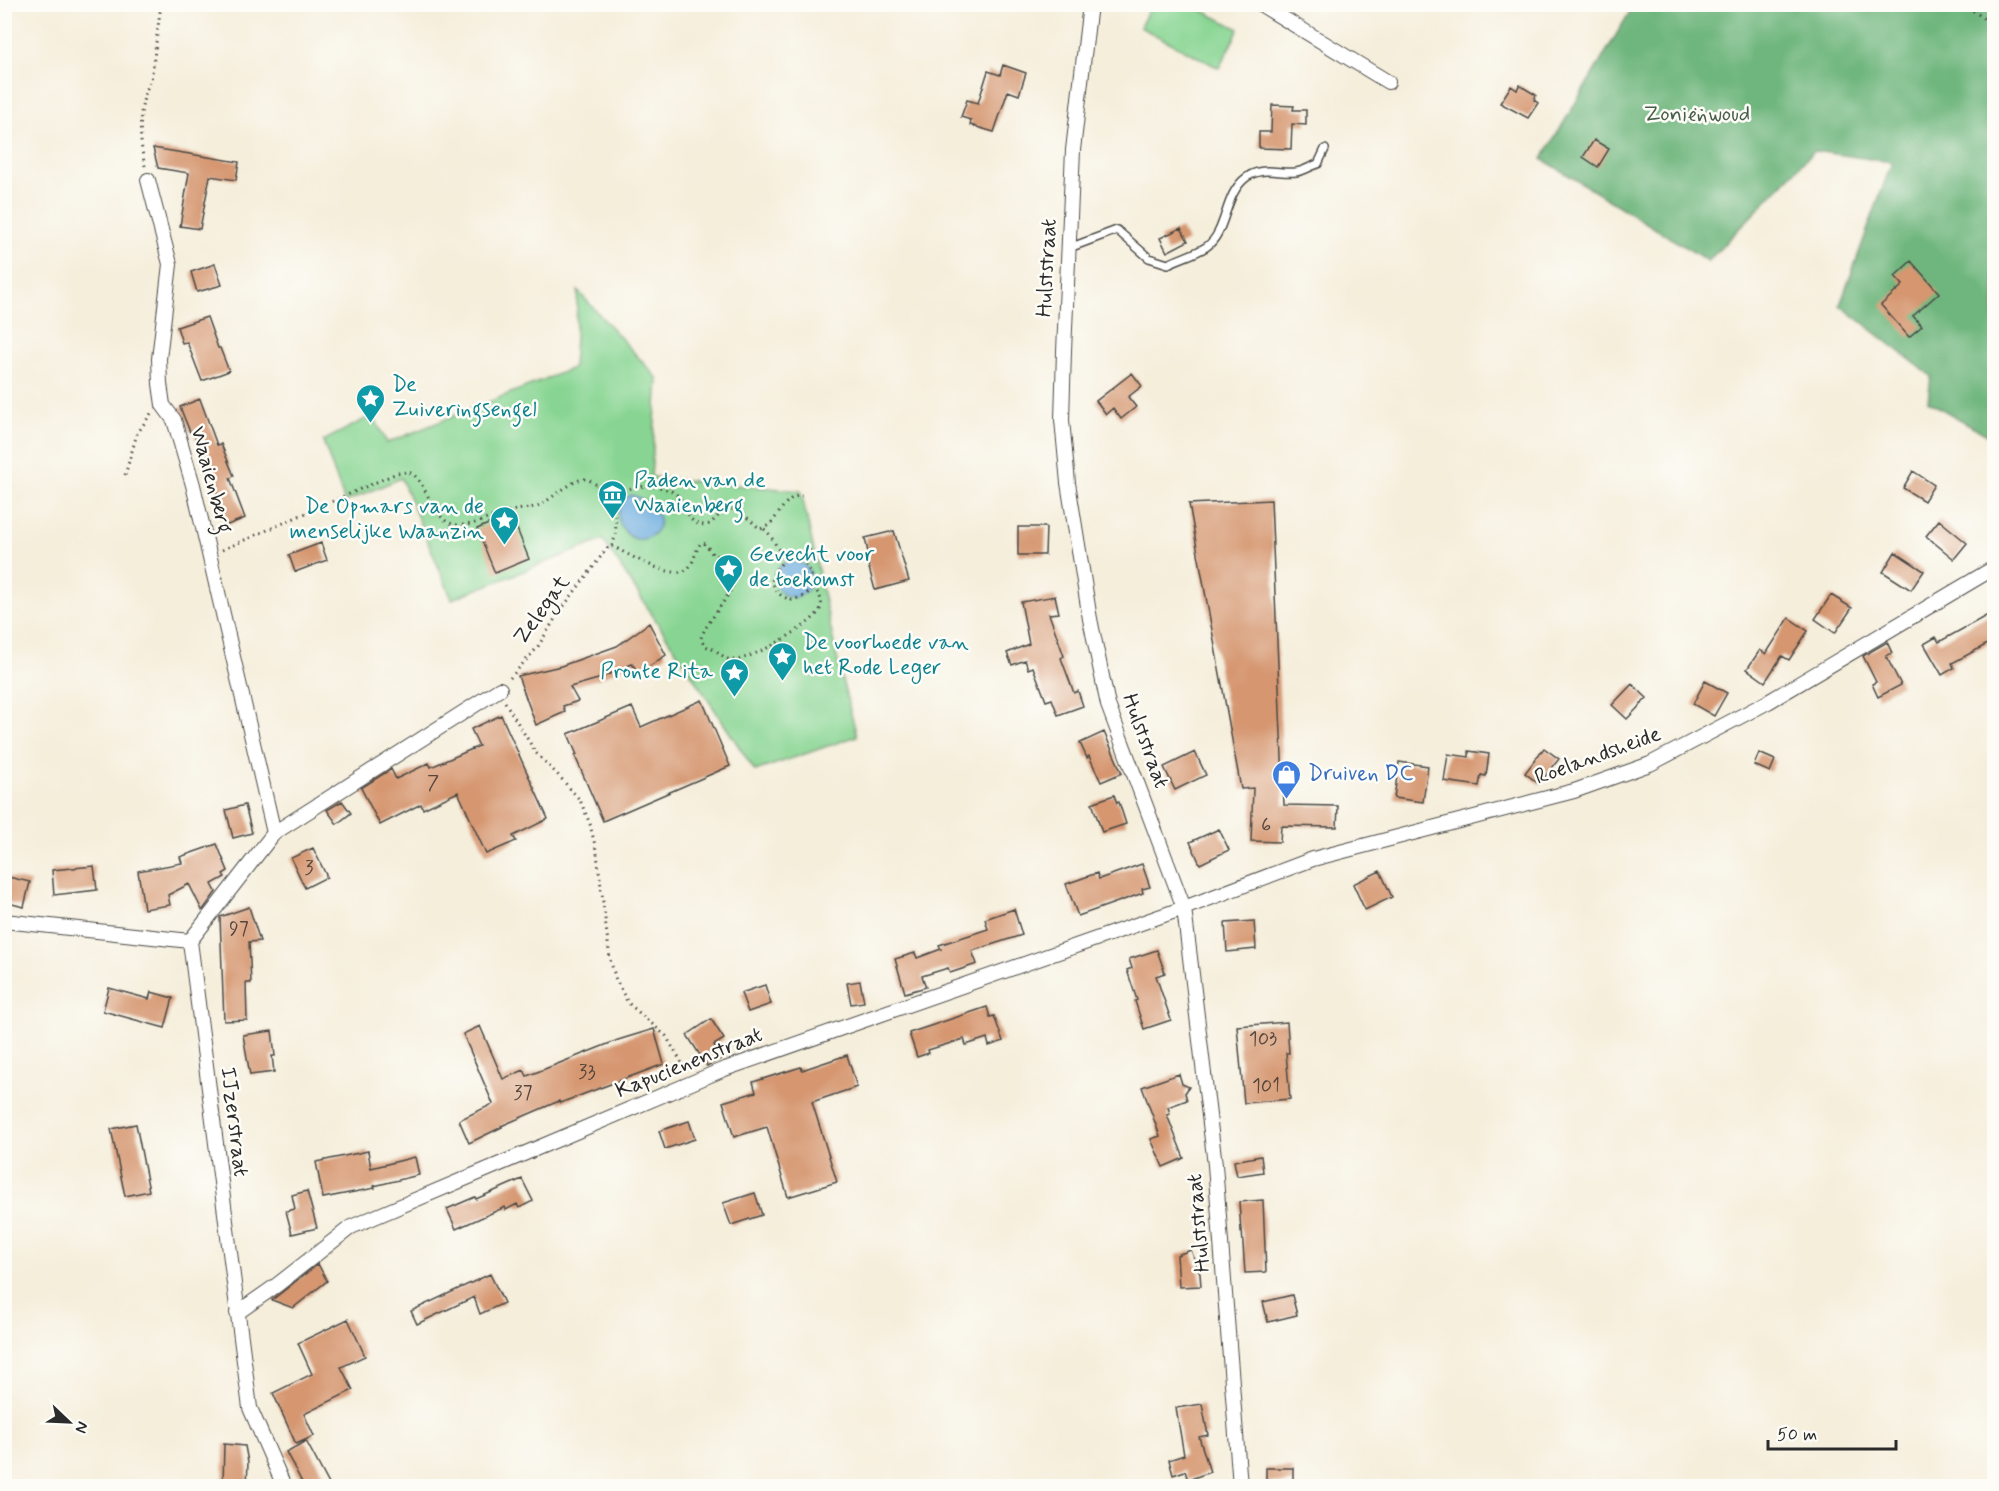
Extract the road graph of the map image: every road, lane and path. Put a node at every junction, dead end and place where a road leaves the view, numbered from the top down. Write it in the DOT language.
graph roads {
  1 [pos="161,4"];
  2 [pos="1090,4"];
  3 [pos="1260,4"];
  4 [pos="1963,4"];
  5 [pos="1995,25"];
  6 [pos="1388,82"];
  7 [pos="1325,149"];
  8 [pos="148,180"];
  9 [pos="1069,249"];
  10 [pos="163,405"];
  11 [pos="125,475"];
  12 [pos="802,496"];
  13 [pos="614,501"];
  14 [pos="762,528"];
  15 [pos="610,547"];
  16 [pos="813,548"];
  17 [pos="210,556"];
  18 [pos="790,557"];
  19 [pos="802,562"];
  20 [pos="1995,568"];
  21 [pos="814,586"];
  22 [pos="500,689"];
  23 [pos="274,833"];
  24 [pos="1184,908"];
  25 [pos="4,921"];
  26 [pos="190,941"];
  27 [pos="692,1083"];
  28 [pos="237,1313"];
  29 [pos="284,1486"];
  30 [pos="1240,1486"];
  1 -- 8 [label="path"];
  2 -- 9 [label="street, Hulststraat"];
  3 -- 6 [label="street"];
  4 -- 5 [label="path"];
  7 -- 9 [label="lane"];
  8 -- 10 [label="street, Waaienberg"];
  9 -- 24 [label="street, Hulststraat"];
  10 -- 11 [label="path"];
  10 -- 17 [label="street, Waaienberg"];
  12 -- 14 [label="path"];
  13 -- 14 [label="path"];
  13 -- 15 [label="path"];
  13 -- 17 [label="path"];
  14 -- 18 [label="path"];
  15 -- 21 [label="path"];
  15 -- 22 [label="path, Zelegat"];
  16 -- 19 [label="path"];
  17 -- 23 [label="street, Waaienberg"];
  18 -- 19 [label="path"];
  18 -- 21 [label="path"];
  19 -- 21 [label="path"];
  20 -- 24 [label="street, Roelandsheide"];
  22 -- 23 [label="street"];
  22 -- 27 [label="path"];
  23 -- 26 [label="street"];
  24 -- 27 [label="street, Kapucienenstraat"];
  24 -- 30 [label="street, Hulststraat"];
  25 -- 26 [label="street"];
  26 -- 28 [label="street, IJzerstraat"];
  27 -- 28 [label="street, Kapucienenstraat"];
  28 -- 29 [label="street, IJzerstraat"];
}
